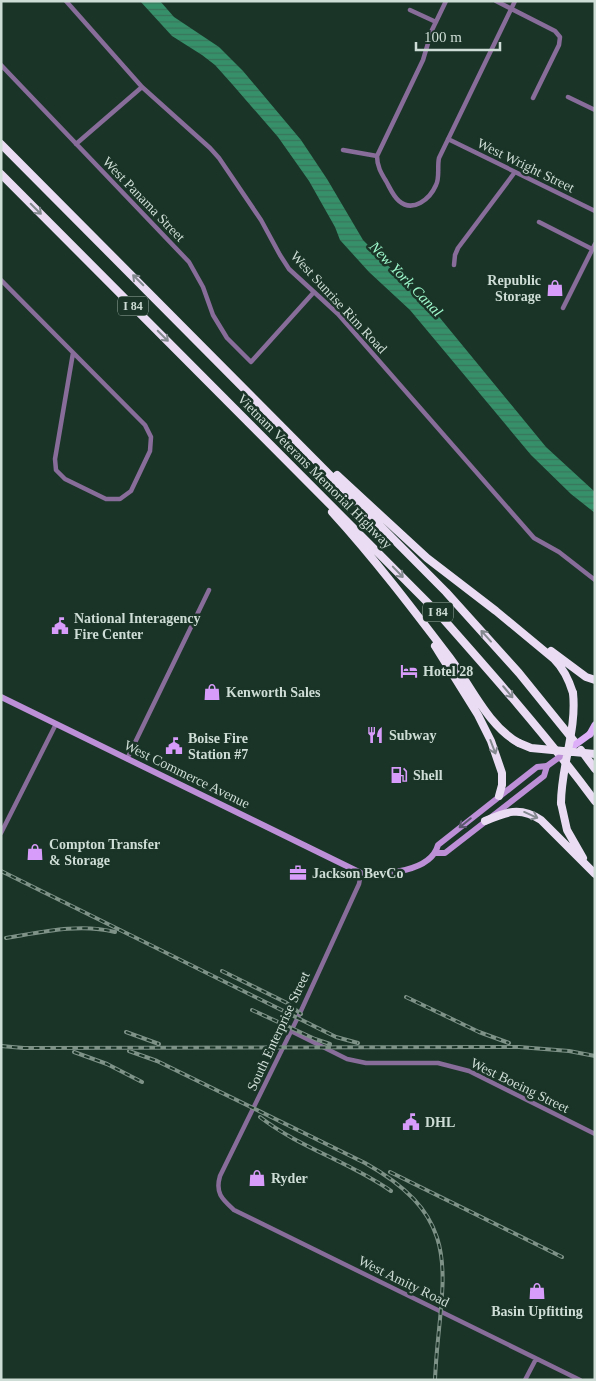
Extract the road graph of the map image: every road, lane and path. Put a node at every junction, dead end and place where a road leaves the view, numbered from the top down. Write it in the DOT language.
graph roads {
  1 [pos="66,1"];
  2 [pos="446,1"];
  3 [pos="496,1"];
  4 [pos="515,1"];
  5 [pos="511,9"];
  6 [pos="410,10"];
  7 [pos="436,22"];
  8 [pos="1,65"];
  9 [pos="142,87"];
  10 [pos="568,97"];
  11 [pos="533,98"];
  12 [pos="595,110"];
  13 [pos="448,139"];
  14 [pos="1,144"];
  15 [pos="76,144"];
  16 [pos="343,150"];
  17 [pos="377,156"];
  18 [pos="515,172"];
  19 [pos="1,174"];
  20 [pos="595,211"];
  21 [pos="539,222"];
  22 [pos="594,246"];
  23 [pos="454,265"];
  24 [pos="1,280"];
  25 [pos="314,292"];
  26 [pos="563,308"];
  27 [pos="73,353"];
  28 [pos="234,377"];
  29 [pos="265,438"];
  30 [pos="595,580"];
  31 [pos="209,590"];
  32 [pos="496,611"];
  33 [pos="416,614"];
  34 [pos="595,680"];
  35 [pos="1,696"];
  36 [pos="56,724"];
  37 [pos="595,725"];
  38 [pos="592,733"];
  39 [pos="568,750"];
  40 [pos="595,754"];
  41 [pos="128,759"];
  42 [pos="547,766"];
  43 [pos="595,769"];
  44 [pos="499,796"];
  45 [pos="595,801"];
  46 [pos="485,821"];
  47 [pos="1,833"];
  48 [pos="436,853"];
  49 [pos="361,873"];
  50 [pos="595,873"];
  51 [pos="291,1031"];
  52 [pos="595,1134"];
  53 [pos="221,1198"];
  54 [pos="536,1359"];
  55 [pos="525,1380"];
  56 [pos="580,1380"];
  1 -- 9 [label="street, West Sunrise Rim Road"];
  2 -- 7 [label="street"];
  3 -- 5 [label="street"];
  4 -- 5 [label="street"];
  5 -- 11 [label="street"];
  5 -- 13 [label="street"];
  6 -- 7 [label="street"];
  7 -- 17 [label="street"];
  8 -- 15 [label="street, West Panama Street"];
  9 -- 15 [label="street"];
  9 -- 25 [label="street, West Sunrise Rim Road"];
  10 -- 12 [label="street"];
  13 -- 17 [label="street"];
  13 -- 18 [label="street, West Wright Street"];
  28 -- 14 [label="highway, Vietnam Veterans Memorial Highway / I 84, one-way"];
  15 -- 25 [label="street, West Panama Street"];
  16 -- 17 [label="street"];
  18 -- 20 [label="street, West Wright Street"];
  18 -- 23 [label="street"];
  19 -- 29 [label="highway, Vietnam Veterans Memorial Highway / I 84, one-way"];
  21 -- 22 [label="street"];
  22 -- 26 [label="street"];
  24 -- 27 [label="street"];
  25 -- 30 [label="street, West Sunrise Rim Road"];
  27 -- 27 [label="street"];
  28 -- 32 [label="highway"];
  43 -- 28 [label="highway, Vietnam Veterans Memorial Highway / I 84, one-way"];
  29 -- 33 [label="highway"];
  29 -- 45 [label="highway, Vietnam Veterans Memorial Highway / I 84, one-way"];
  31 -- 41 [label="street"];
  32 -- 34 [label="highway"];
  32 -- 39 [label="highway, bridge"];
  33 -- 39 [label="highway, bridge"];
  33 -- 44 [label="highway, one-way"];
  35 -- 36 [label="street, West Commerce Avenue"];
  36 -- 41 [label="street, West Commerce Avenue"];
  36 -- 47 [label="street"];
  37 -- 38 [label="main road"];
  38 -- 39 [label="main road, bridge"];
  39 -- 40 [label="highway, bridge"];
  39 -- 42 [label="street, bridge"];
  39 -- 50 [label="highway, bridge"];
  41 -- 49 [label="street, West Commerce Avenue"];
  42 -- 44 [label="street"];
  42 -- 46 [label="street"];
  44 -- 48 [label="street, one-way"];
  46 -- 48 [label="street"];
  46 -- 50 [label="highway, one-way"];
  48 -- 49 [label="street"];
  49 -- 51 [label="street, South Enterprise Street"];
  51 -- 52 [label="street, West Boeing Street"];
  51 -- 53 [label="street, South Enterprise Street"];
  53 -- 54 [label="street, West Amity Road"];
  54 -- 55 [label="street"];
  54 -- 56 [label="street, West Amity Road"];
}
